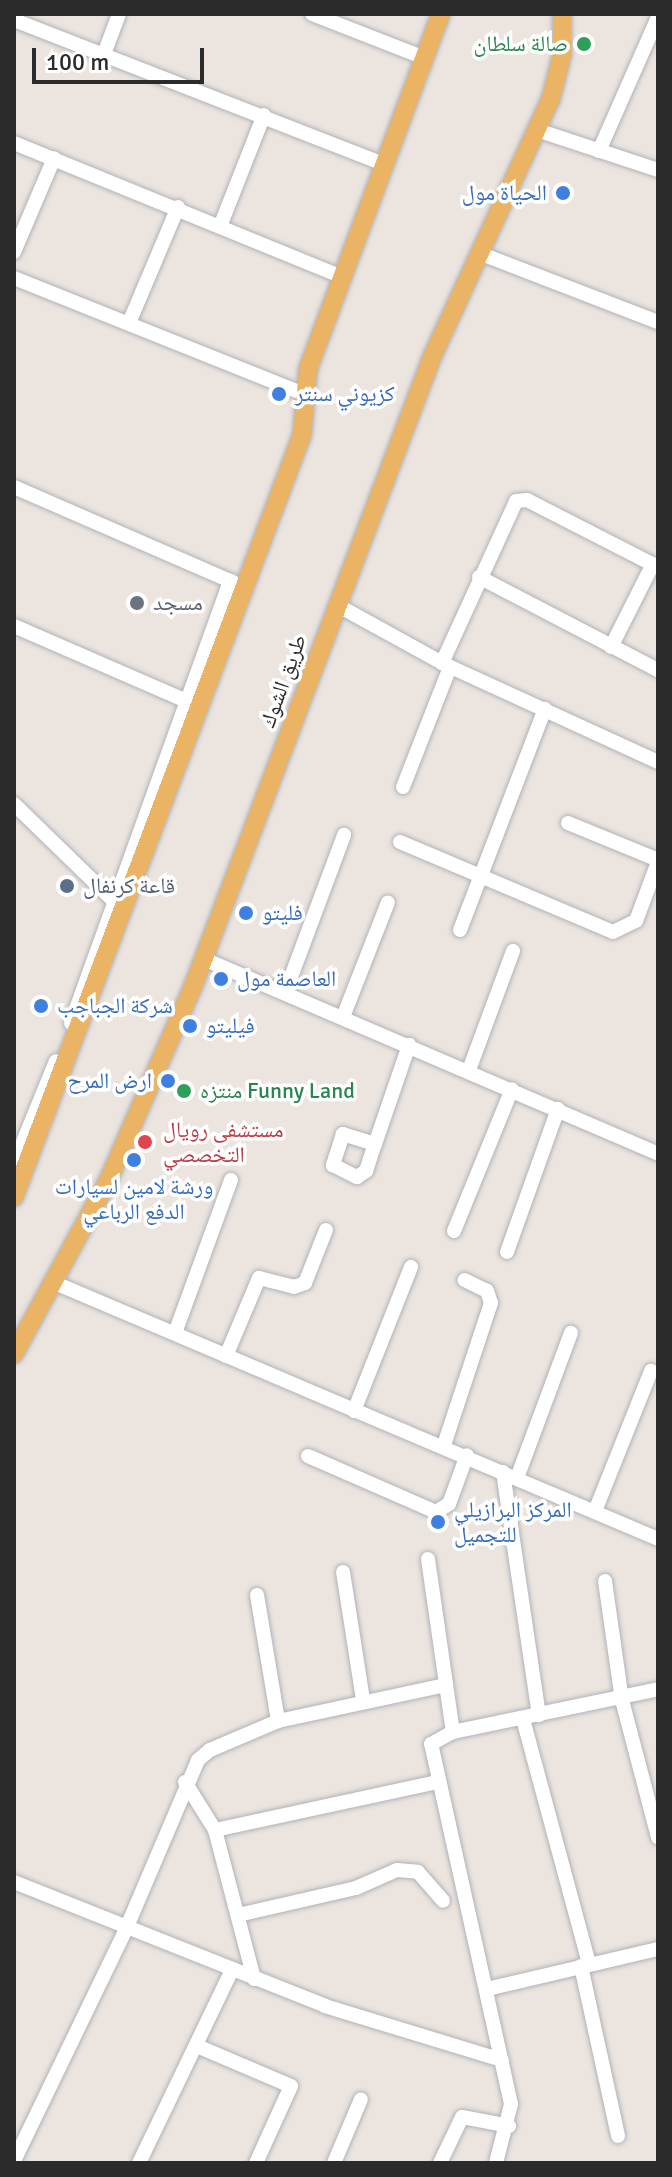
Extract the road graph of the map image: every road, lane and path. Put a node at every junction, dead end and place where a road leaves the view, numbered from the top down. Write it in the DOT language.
graph roads {
  1 [pos="119,14"];
  2 [pos="312,14"];
  3 [pos="441,14"];
  4 [pos="562,14"];
  5 [pos="658,17"];
  6 [pos="14,20"];
  7 [pos="104,54"];
  8 [pos="425,58"];
  9 [pos="264,115"];
  10 [pos="537,130"];
  11 [pos="14,143"];
  12 [pos="599,151"];
  13 [pos="54,158"];
  14 [pos="385,165"];
  15 [pos="658,170"];
  16 [pos="178,207"];
  17 [pos="221,224"];
  18 [pos="14,252"];
  19 [pos="479,253"];
  20 [pos="343,277"];
  21 [pos="14,278"];
  22 [pos="658,322"];
  23 [pos="129,323"];
  24 [pos="306,395"];
  25 [pos="14,487"];
  26 [pos="656,566"];
  27 [pos="479,577"];
  28 [pos="238,584"];
  29 [pos="337,605"];
  30 [pos="14,626"];
  31 [pos="611,647"];
  32 [pos="446,665"];
  33 [pos="658,670"];
  34 [pos="194,704"];
  35 [pos="545,709"];
  36 [pos="658,762"];
  37 [pos="403,787"];
  38 [pos="16,810"];
  39 [pos="568,823"];
  40 [pos="344,835"];
  41 [pos="400,842"];
  42 [pos="658,861"];
  43 [pos="481,876"];
  44 [pos="388,902"];
  45 [pos="119,905"];
  46 [pos="460,930"];
  47 [pos="513,951"];
  48 [pos="204,959"];
  49 [pos="285,993"];
  50 [pos="343,1017"];
  51 [pos="409,1045"];
  52 [pos="469,1070"];
  53 [pos="512,1089"];
  54 [pos="558,1109"];
  55 [pos="375,1144"];
  56 [pos="658,1154"];
  57 [pos="14,1164"];
  58 [pos="231,1180"];
  59 [pos="14,1197"];
  60 [pos="326,1230"];
  61 [pos="454,1231"];
  62 [pos="507,1252"];
  63 [pos="411,1267"];
  64 [pos="464,1280"];
  65 [pos="55,1283"];
  66 [pos="175,1333"];
  67 [pos="571,1333"];
  68 [pos="14,1354"];
  69 [pos="226,1356"];
  70 [pos="651,1371"];
  71 [pos="354,1411"];
  72 [pos="444,1445"];
  73 [pos="467,1455"];
  74 [pos="308,1456"];
  75 [pos="510,1475"];
  76 [pos="595,1511"];
  77 [pos="658,1539"];
  78 [pos="428,1559"];
  79 [pos="343,1572"];
  80 [pos="605,1581"];
  81 [pos="257,1595"];
  82 [pos="446,1685"];
  83 [pos="658,1689"];
  84 [pos="363,1699"];
  85 [pos="622,1700"];
  86 [pos="539,1715"];
  87 [pos="523,1719"];
  88 [pos="278,1721"];
  89 [pos="453,1732"];
  90 [pos="185,1782"];
  91 [pos="437,1782"];
  92 [pos="215,1830"];
  93 [pos="658,1837"];
  94 [pos="14,1882"];
  95 [pos="443,1901"];
  96 [pos="238,1915"];
  97 [pos="126,1929"];
  98 [pos="658,1949"];
  99 [pos="585,1965"];
  100 [pos="232,1970"];
  101 [pos="254,1979"];
  102 [pos="487,1989"];
  103 [pos="197,2046"];
  104 [pos="502,2060"];
  105 [pos="361,2099"];
  106 [pos="509,2126"];
  107 [pos="618,2136"];
  108 [pos="14,2161"];
  109 [pos="139,2163"];
  110 [pos="256,2163"];
  111 [pos="334,2163"];
  112 [pos="440,2163"];
  113 [pos="496,2163"];
  1 -- 7 [label="street"];
  2 -- 8 [label="street"];
  3 -- 8 [label="main road"];
  4 -- 10 [label="main road, طريق الشوك"];
  5 -- 12 [label="street"];
  6 -- 7 [label="street"];
  7 -- 9 [label="street"];
  8 -- 14 [label="main road"];
  9 -- 14 [label="street"];
  9 -- 17 [label="street"];
  10 -- 12 [label="street"];
  10 -- 19 [label="main road, طريق الشوك"];
  11 -- 13 [label="street"];
  12 -- 15 [label="street"];
  13 -- 16 [label="street"];
  13 -- 18 [label="street"];
  14 -- 20 [label="main road"];
  16 -- 17 [label="street"];
  16 -- 23 [label="street"];
  17 -- 20 [label="street"];
  19 -- 22 [label="street"];
  19 -- 29 [label="main road, طريق الشوك"];
  20 -- 24 [label="main road"];
  21 -- 23 [label="street"];
  23 -- 24 [label="street"];
  24 -- 28 [label="main road"];
  25 -- 28 [label="street"];
  26 -- 27 [label="street"];
  26 -- 31 [label="street"];
  27 -- 31 [label="street"];
  27 -- 32 [label="street"];
  28 -- 34 [label="main road"];
  29 -- 32 [label="street"];
  29 -- 48 [label="main road, طريق الشوك"];
  30 -- 34 [label="street"];
  31 -- 33 [label="street"];
  32 -- 35 [label="street"];
  32 -- 37 [label="street"];
  34 -- 45 [label="main road"];
  35 -- 36 [label="street"];
  35 -- 43 [label="street"];
  38 -- 45 [label="street"];
  39 -- 42 [label="street"];
  40 -- 49 [label="street"];
  41 -- 43 [label="street"];
  42 -- 43 [label="street"];
  43 -- 46 [label="street"];
  44 -- 50 [label="street"];
  45 -- 57 [label="street"];
  45 -- 59 [label="main road"];
  47 -- 52 [label="street"];
  48 -- 49 [label="street"];
  48 -- 65 [label="main road, طريق الشوك"];
  49 -- 50 [label="street"];
  50 -- 51 [label="street"];
  51 -- 52 [label="street"];
  51 -- 55 [label="street"];
  52 -- 53 [label="street"];
  53 -- 54 [label="street"];
  53 -- 61 [label="street"];
  54 -- 56 [label="street"];
  54 -- 62 [label="street"];
  58 -- 66 [label="street"];
  60 -- 69 [label="street"];
  63 -- 71 [label="street"];
  64 -- 72 [label="street"];
  65 -- 66 [label="street"];
  65 -- 68 [label="main road, طريق الشوك"];
  66 -- 69 [label="street"];
  67 -- 75 [label="street"];
  69 -- 71 [label="street"];
  70 -- 76 [label="street"];
  71 -- 72 [label="street"];
  72 -- 73 [label="street"];
  73 -- 74 [label="street"];
  73 -- 75 [label="street"];
  75 -- 76 [label="street"];
  75 -- 86 [label="street"];
  76 -- 77 [label="street"];
  78 -- 82 [label="street"];
  79 -- 84 [label="street"];
  80 -- 85 [label="street"];
  81 -- 88 [label="street"];
  82 -- 84 [label="street"];
  82 -- 89 [label="street"];
  83 -- 85 [label="street"];
  84 -- 88 [label="street"];
  85 -- 86 [label="street"];
  85 -- 93 [label="street"];
  86 -- 87 [label="street"];
  87 -- 89 [label="street"];
  87 -- 99 [label="street"];
  88 -- 90 [label="street"];
  89 -- 91 [label="street"];
  90 -- 92 [label="street"];
  90 -- 97 [label="street"];
  91 -- 92 [label="street"];
  91 -- 102 [label="street"];
  92 -- 96 [label="street"];
  94 -- 97 [label="street"];
  95 -- 96 [label="street"];
  96 -- 101 [label="street"];
  97 -- 100 [label="street"];
  97 -- 108 [label="street"];
  98 -- 99 [label="street"];
  99 -- 102 [label="street"];
  99 -- 107 [label="street"];
  100 -- 101 [label="street"];
  100 -- 103 [label="street"];
  101 -- 104 [label="street"];
  102 -- 104 [label="street"];
  103 -- 109 [label="street"];
  103 -- 110 [label="street"];
  104 -- 106 [label="street"];
  105 -- 111 [label="street"];
  106 -- 112 [label="street"];
  106 -- 113 [label="street"];
}
